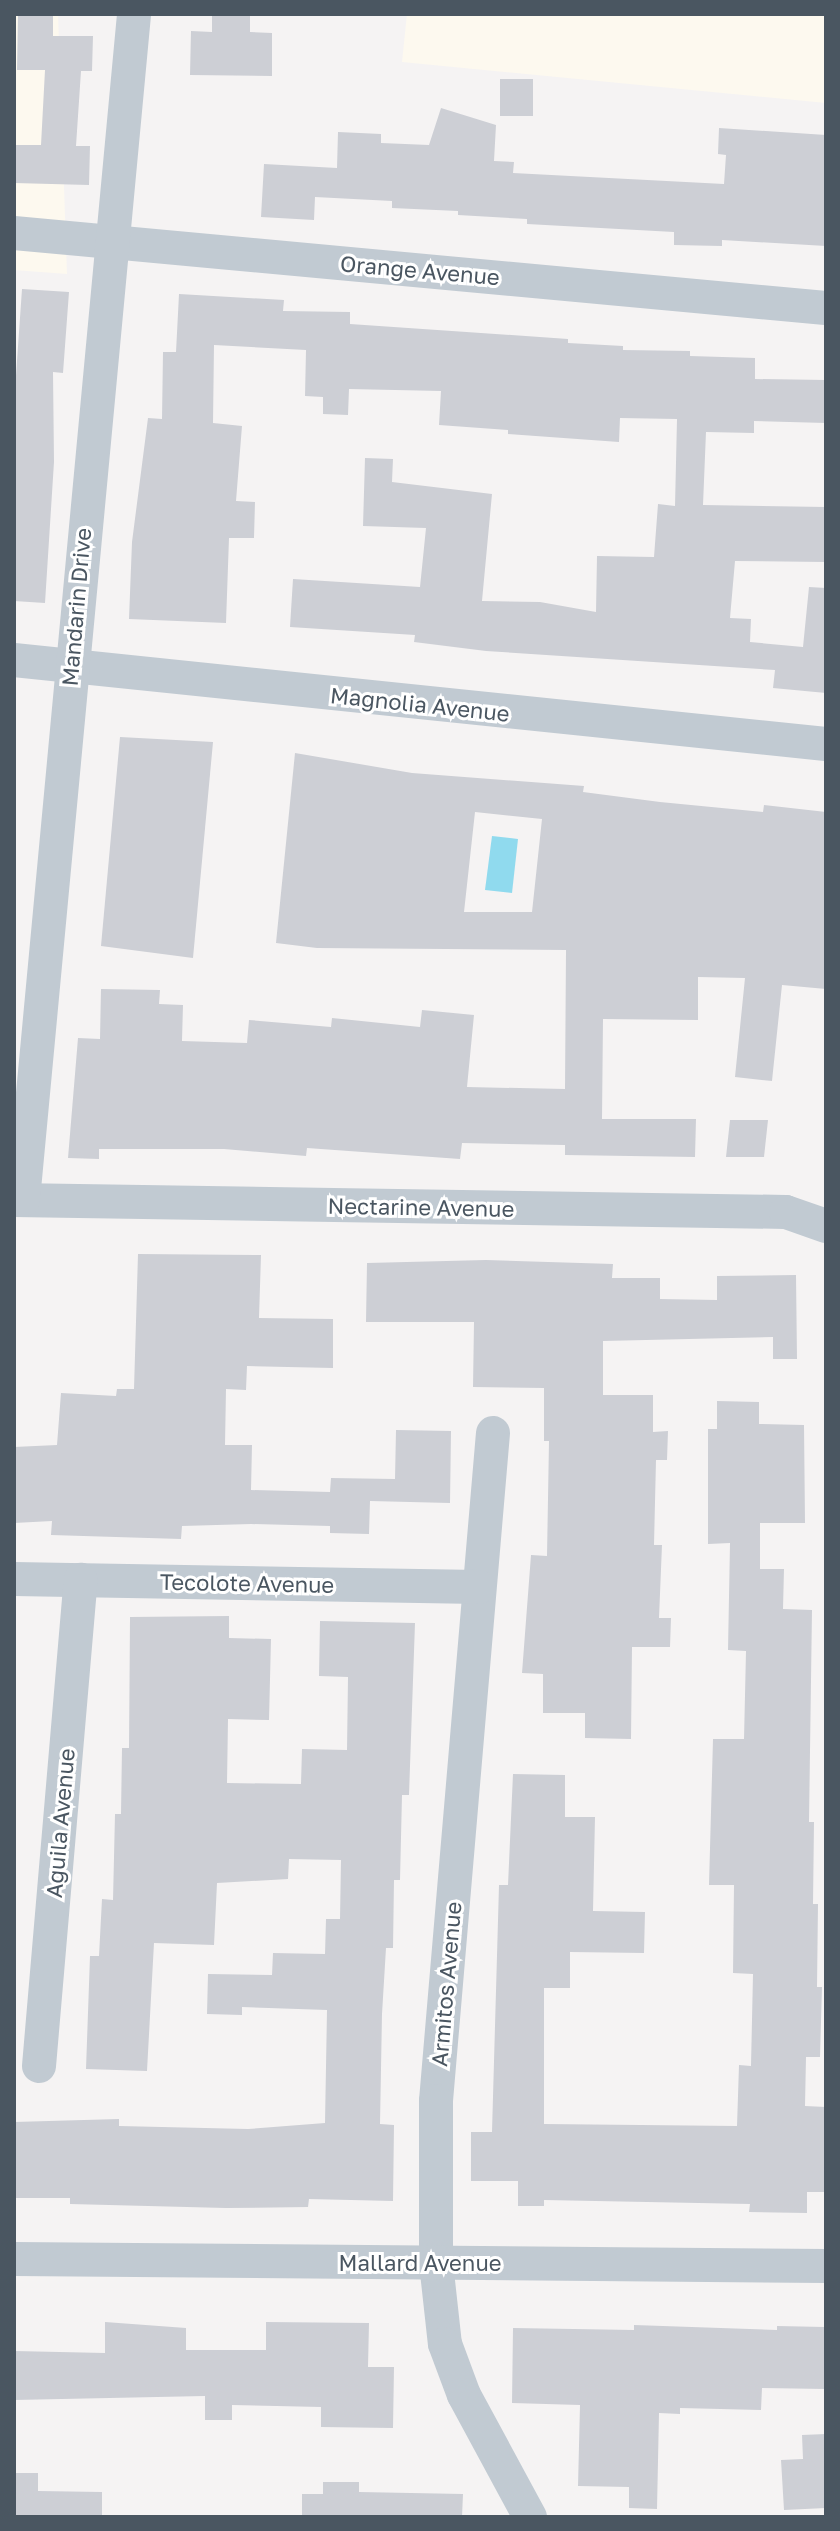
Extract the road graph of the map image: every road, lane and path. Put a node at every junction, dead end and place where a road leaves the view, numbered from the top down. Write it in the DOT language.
graph roads {
  1 [pos="134,14"];
  2 [pos="14,233"];
  3 [pos="111,242"];
  4 [pos="826,308"];
  5 [pos="14,660"];
  6 [pos="70,666"];
  7 [pos="826,744"];
  8 [pos="18,1200"];
  9 [pos="826,1226"];
  10 [pos="493,1433"];
  11 [pos="14,1579"];
  12 [pos="81,1580"];
  13 [pos="479,1587"];
  14 [pos="39,2066"];
  15 [pos="14,2259"];
  16 [pos="436,2263"];
  17 [pos="826,2266"];
  18 [pos="530,2517"];
  1 -- 3 [label="street, Mandarin Drive"];
  2 -- 3 [label="street, Orange Avenue"];
  3 -- 4 [label="street, Orange Avenue"];
  3 -- 6 [label="street, Mandarin Drive"];
  5 -- 6 [label="street, Magnolia Avenue"];
  6 -- 7 [label="street, Magnolia Avenue"];
  6 -- 8 [label="street, Mandarin Drive"];
  8 -- 9 [label="street, Nectarine Avenue"];
  10 -- 13 [label="street, Armitos Avenue"];
  11 -- 12 [label="street, Tecolote Avenue"];
  12 -- 13 [label="street, Tecolote Avenue"];
  12 -- 14 [label="street, Aguila Avenue"];
  13 -- 16 [label="street, Armitos Avenue"];
  15 -- 16 [label="street, Mallard Avenue"];
  16 -- 17 [label="street, Mallard Avenue"];
  16 -- 18 [label="street, Armitos Avenue"];
}
